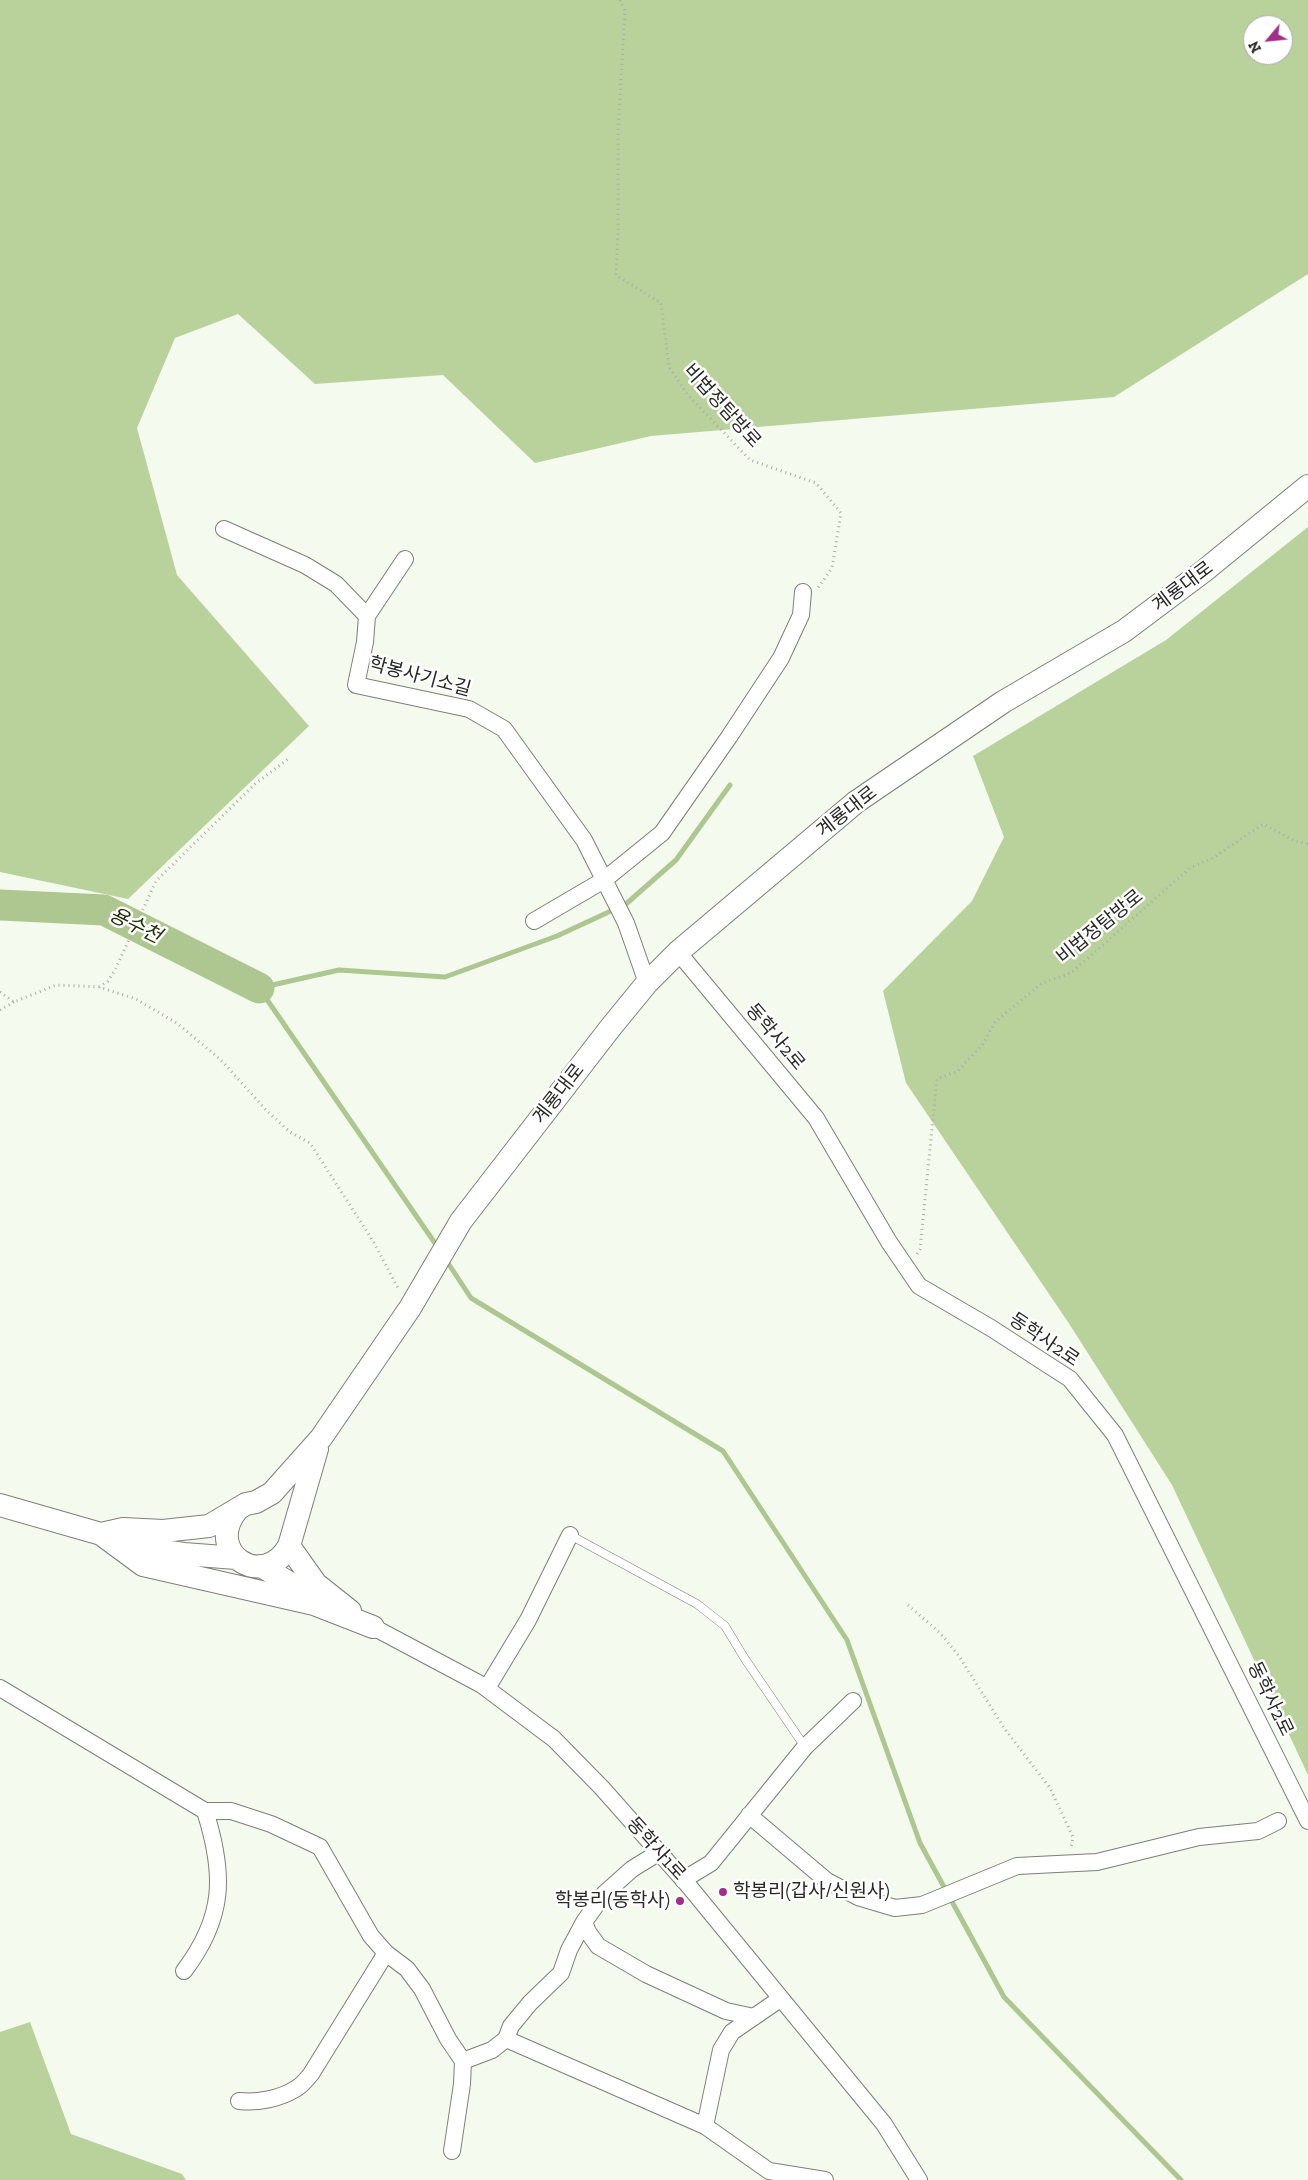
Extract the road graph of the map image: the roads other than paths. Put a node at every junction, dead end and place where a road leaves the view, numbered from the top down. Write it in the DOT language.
graph roads {
  1 [pos="1308,486"];
  2 [pos="224,529"];
  3 [pos="405,559"];
  4 [pos="803,592"];
  5 [pos="367,616"];
  6 [pos="604,880"];
  7 [pos="534,921"];
  8 [pos="678,952"];
  9 [pos="647,983"];
  10 [pos="321,1438"];
  11 [pos="0,1505"];
  12 [pos="246,1506"];
  13 [pos="570,1535"];
  14 [pos="109,1539"];
  15 [pos="290,1540"];
  16 [pos="236,1558"];
  17 [pos="261,1566"];
  18 [pos="314,1604"];
  19 [pos="373,1627"];
  20 [pos="0,1688"];
  21 [pos="486,1688"];
  22 [pos="853,1701"];
  23 [pos="805,1747"];
  24 [pos="205,1811"];
  25 [pos="749,1815"];
  26 [pos="1278,1821"];
  27 [pos="1308,1821"];
  28 [pos="658,1853"];
  29 [pos="684,1880"];
  30 [pos="584,1922"];
  31 [pos="386,1953"];
  32 [pos="184,1971"];
  33 [pos="780,1999"];
  34 [pos="754,2017"];
  35 [pos="506,2039"];
  36 [pos="463,2061"];
  37 [pos="239,2101"];
  38 [pos="705,2126"];
  39 [pos="452,2151"];
  40 [pos="825,2180"];
  41 [pos="920,2180"];
  1 -- 8 [label="street, 계룡대로"];
  2 -- 5 [label="street"];
  3 -- 5 [label="street"];
  4 -- 6 [label="street"];
  5 -- 6 [label="street, 학봉사기소길"];
  6 -- 7 [label="street"];
  6 -- 9 [label="street, 학봉사기소길"];
  8 -- 9 [label="street, 계룡대로"];
  8 -- 27 [label="street, 동학사2로"];
  9 -- 10 [label="street, 계룡대로"];
  10 -- 12 [label="street"];
  10 -- 15 [label="street"];
  11 -- 14 [label="street"];
  12 -- 14 [label="street"];
  12 -- 15 [label="street"];
  12 -- 16 [label="street"];
  13 -- 21 [label="street"];
  13 -- 23 [label="lane"];
  14 -- 16 [label="street"];
  14 -- 18 [label="street"];
  15 -- 17 [label="street"];
  15 -- 19 [label="street"];
  16 -- 17 [label="street"];
  17 -- 18 [label="street"];
  18 -- 19 [label="street"];
  19 -- 21 [label="street, 동학사1로"];
  20 -- 24 [label="street"];
  21 -- 28 [label="street, 동학사1로"];
  22 -- 23 [label="street"];
  23 -- 25 [label="street"];
  24 -- 31 [label="street"];
  24 -- 32 [label="street"];
  25 -- 26 [label="street"];
  25 -- 29 [label="street"];
  28 -- 29 [label="street, 동학사1로"];
  28 -- 30 [label="street"];
  29 -- 33 [label="street, 동학사1로"];
  30 -- 34 [label="street"];
  30 -- 35 [label="street"];
  31 -- 36 [label="street"];
  31 -- 37 [label="street"];
  33 -- 34 [label="street"];
  33 -- 41 [label="street, 동학사1로"];
  34 -- 38 [label="street"];
  35 -- 36 [label="street"];
  35 -- 38 [label="street"];
  36 -- 39 [label="street"];
  38 -- 40 [label="street"];
}
